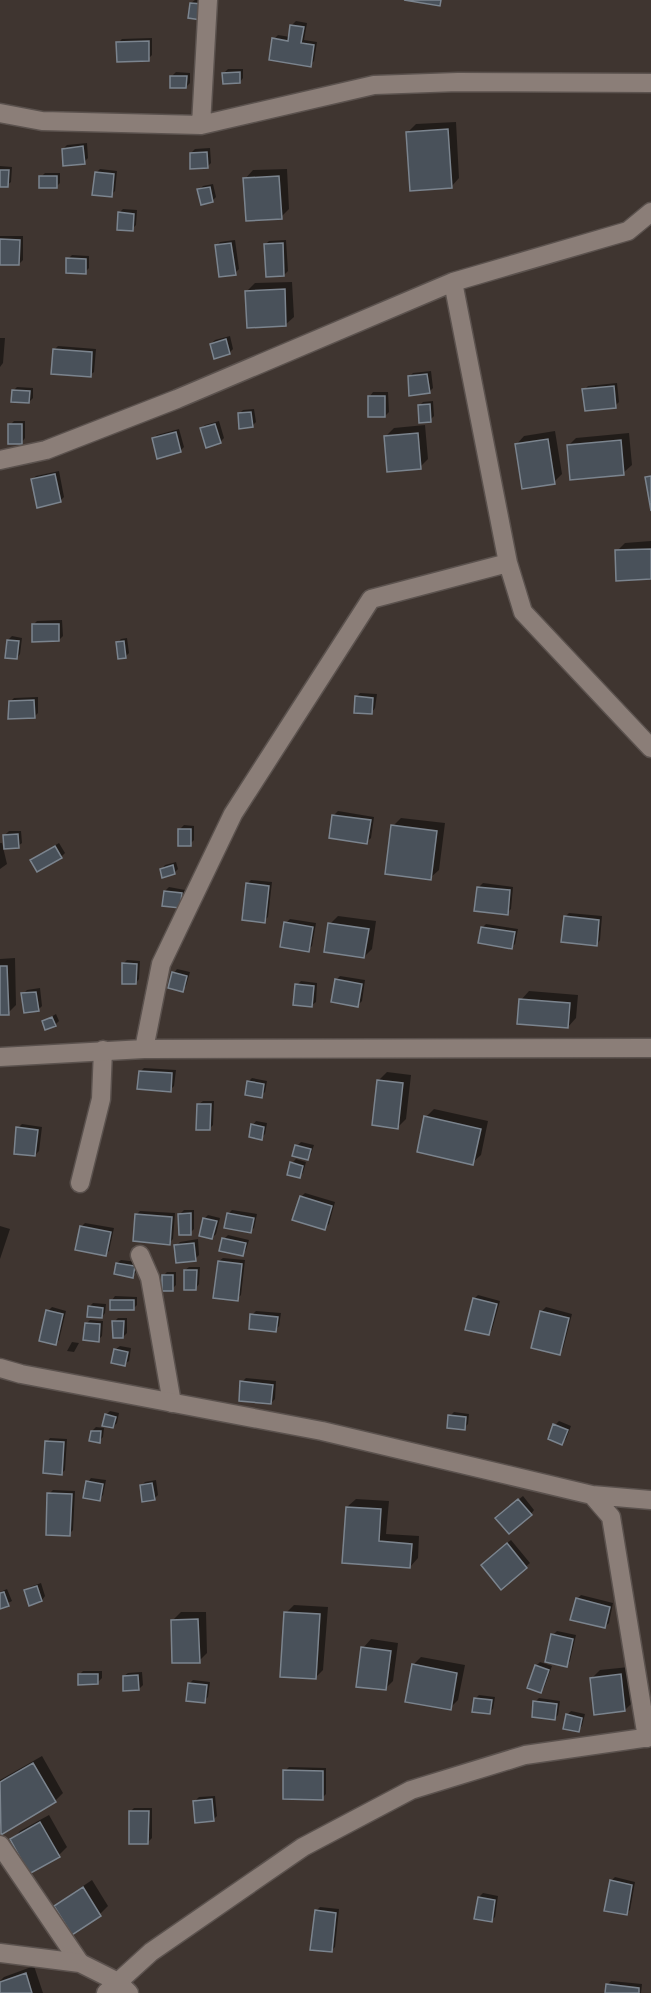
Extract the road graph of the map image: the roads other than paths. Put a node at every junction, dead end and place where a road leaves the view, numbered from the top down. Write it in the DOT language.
graph roads {
  1 [pos="208,0"];
  2 [pos="651,84"];
  3 [pos="0,113"];
  4 [pos="201,125"];
  5 [pos="651,212"];
  6 [pos="453,282"];
  7 [pos="0,460"];
  8 [pos="508,563"];
  9 [pos="651,748"];
  10 [pos="651,1048"];
  11 [pos="144,1049"];
  12 [pos="103,1050"];
  13 [pos="0,1057"];
  14 [pos="80,1183"];
  15 [pos="140,1255"];
  16 [pos="0,1368"];
  17 [pos="172,1403"];
  18 [pos="592,1495"];
  19 [pos="651,1500"];
  20 [pos="649,1737"];
  21 [pos="0,1845"];
  22 [pos="0,1953"];
  23 [pos="80,1963"];
  24 [pos="118,1989"];
  1 -- 4 [label="street"];
  2 -- 4 [label="street"];
  3 -- 4 [label="street"];
  5 -- 6 [label="street"];
  6 -- 7 [label="street"];
  6 -- 8 [label="street"];
  8 -- 9 [label="street"];
  8 -- 11 [label="street"];
  10 -- 11 [label="street"];
  11 -- 12 [label="street"];
  12 -- 13 [label="street"];
  12 -- 14 [label="street"];
  15 -- 17 [label="street"];
  16 -- 17 [label="street"];
  17 -- 18 [label="street"];
  18 -- 19 [label="street"];
  18 -- 20 [label="street"];
  20 -- 24 [label="street"];
  21 -- 23 [label="street"];
  22 -- 23 [label="street"];
  23 -- 24 [label="street"];
}
